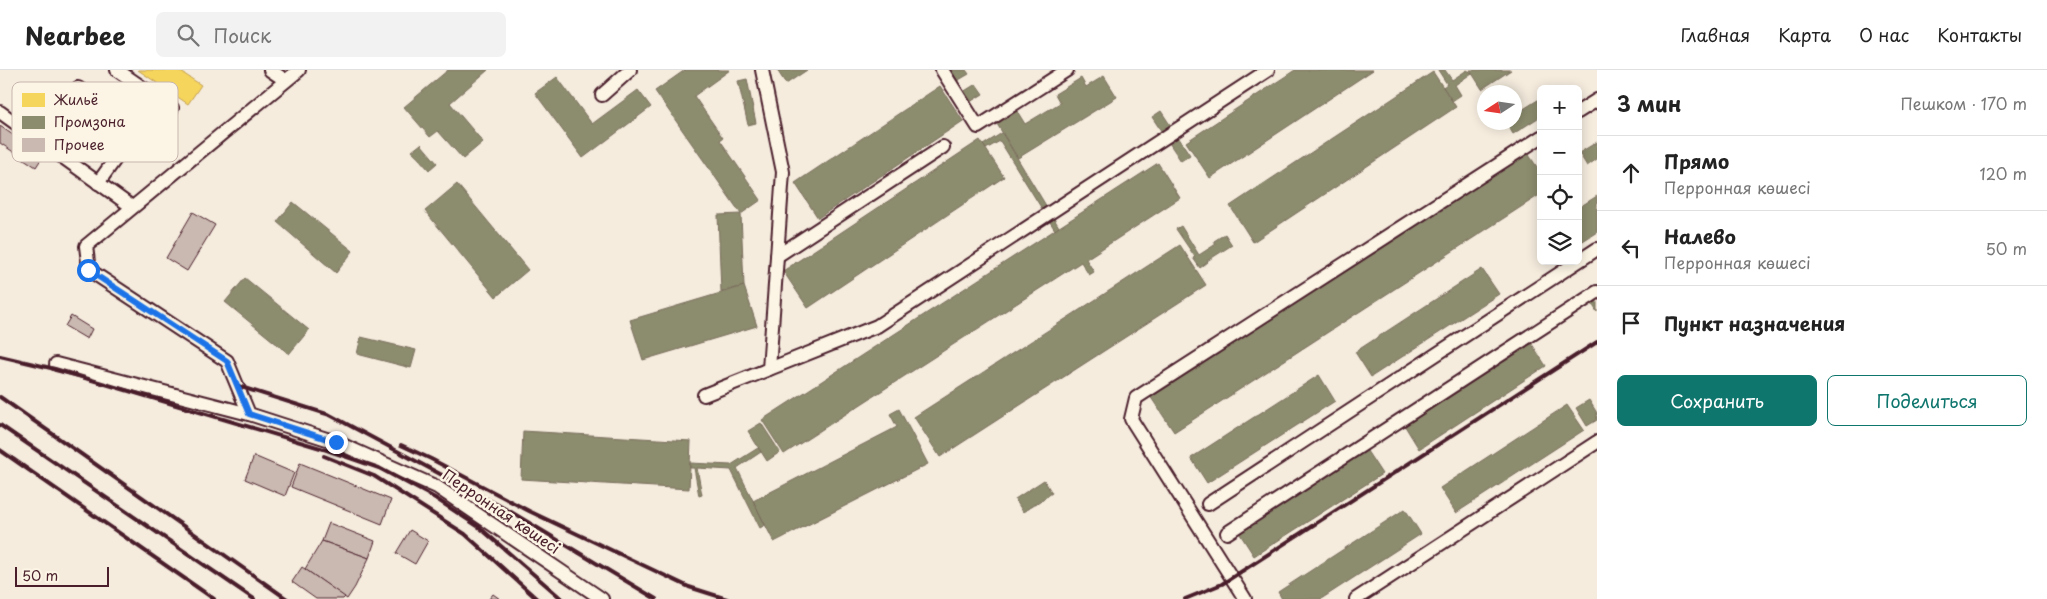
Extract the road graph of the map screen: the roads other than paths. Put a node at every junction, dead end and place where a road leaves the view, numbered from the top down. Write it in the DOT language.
graph roads {
  1 [pos="117,70"];
  2 [pos="270,70"];
  3 [pos="299,70"];
  4 [pos="630,70"];
  5 [pos="762,70"];
  6 [pos="942,70"];
  7 [pos="1067,70"];
  8 [pos="1268,70"];
  9 [pos="285,80"];
  10 [pos="134,82"];
  11 [pos="602,95"];
  12 [pos="1597,100"];
  13 [pos="1582,109"];
  14 [pos="0,112"];
  15 [pos="12,121"];
  16 [pos="1537,140"];
  17 [pos="943,146"];
  18 [pos="69,162"];
  19 [pos="113,162"];
  20 [pos="98,183"];
  21 [pos="132,208"];
  22 [pos="1597,249"];
  23 [pos="778,256"];
  24 [pos="1597,292"];
  25 [pos="56,364"];
  26 [pos="769,368"];
  27 [pos="704,395"];
  28 [pos="249,414"];
  29 [pos="1597,442"];
  30 [pos="1208,504"];
  31 [pos="1226,533"];
  32 [pos="602,599"];
  33 [pos="1245,599"];
  34 [pos="1356,599"];
  1 -- 10 [label="street"];
  2 -- 9 [label="street"];
  3 -- 9 [label="street"];
  4 -- 11 [label="street"];
  5 -- 23 [label="street"];
  6 -- 7 [label="street"];
  8 -- 26 [label="street"];
  9 -- 21 [label="street"];
  12 -- 13 [label="street"];
  14 -- 15 [label="street"];
  16 -- 33 [label="street"];
  17 -- 23 [label="street"];
  18 -- 20 [label="street"];
  19 -- 20 [label="street"];
  20 -- 21 [label="street"];
  21 -- 28 [label="street"];
  22 -- 30 [label="street"];
  23 -- 26 [label="street"];
  24 -- 31 [label="street"];
  25 -- 28 [label="street, Перронная көшесі"];
  26 -- 27 [label="street"];
  28 -- 32 [label="street, Перронная көшесі"];
  29 -- 34 [label="street"];
}
